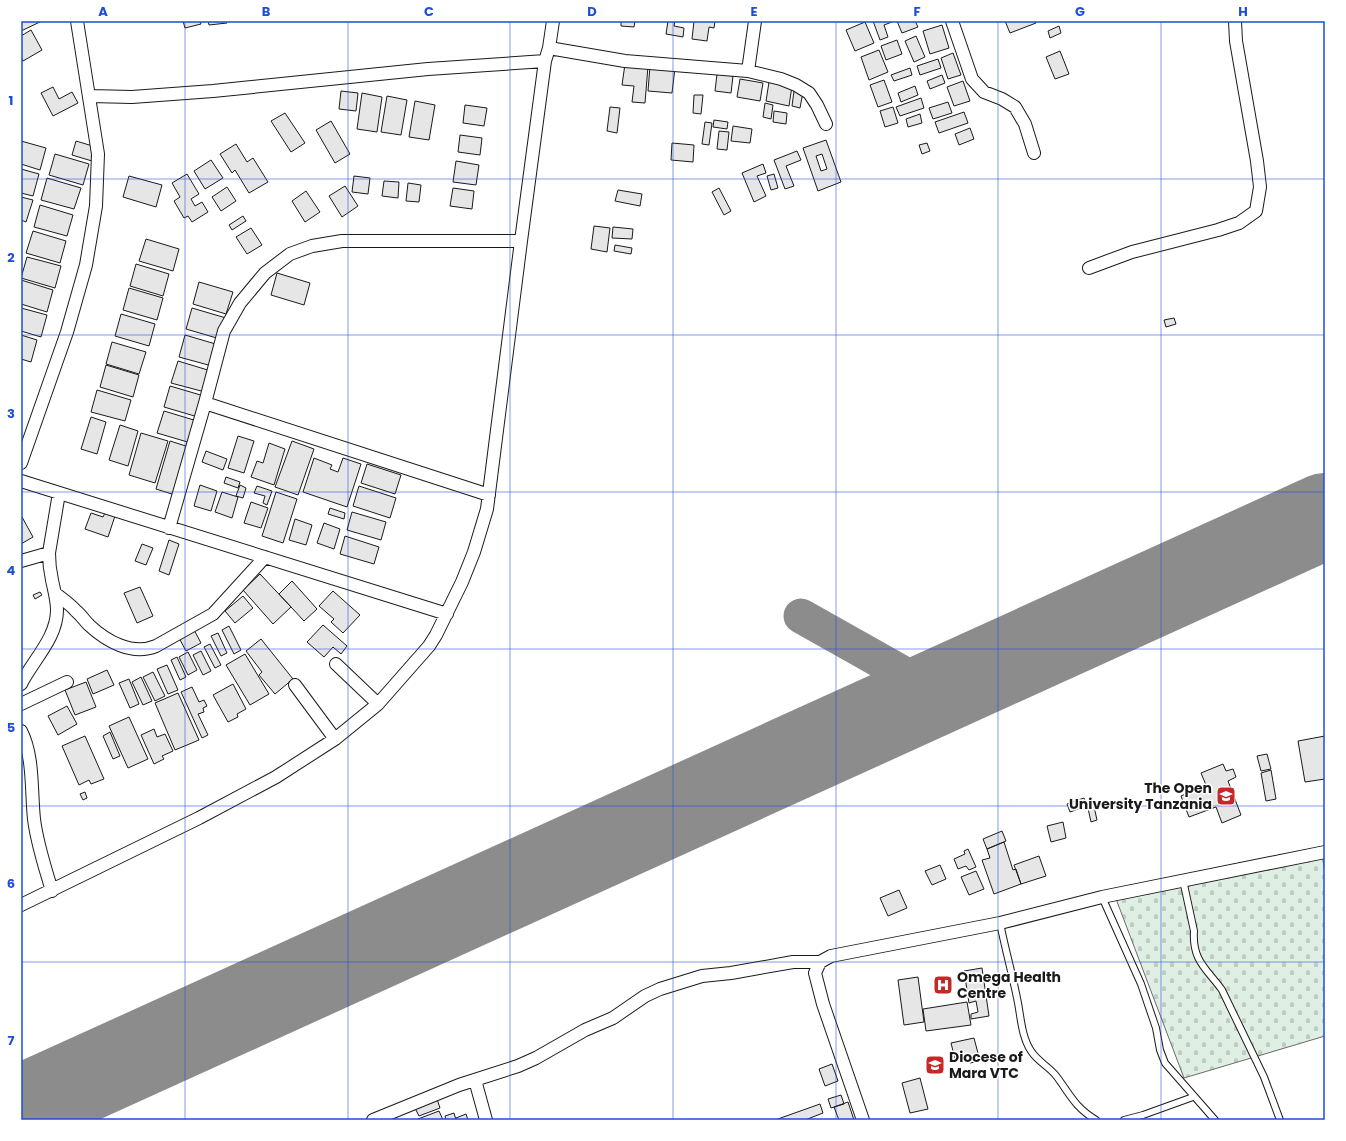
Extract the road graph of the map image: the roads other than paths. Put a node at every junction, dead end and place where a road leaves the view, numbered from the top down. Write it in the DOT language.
graph roads {
  1 [pos="77,21"];
  2 [pos="553,21"];
  3 [pos="755,21"];
  4 [pos="952,21"];
  5 [pos="1235,21"];
  6 [pos="549,48"];
  7 [pos="545,61"];
  8 [pos="748,71"];
  9 [pos="90,96"];
  10 [pos="826,124"];
  11 [pos="1034,153"];
  12 [pos="521,241"];
  13 [pos="1089,268"];
  14 [pos="206,403"];
  15 [pos="21,463"];
  16 [pos="21,482"];
  17 [pos="60,493"];
  18 [pos="489,495"];
  19 [pos="169,528"];
  20 [pos="49,553"];
  21 [pos="265,557"];
  22 [pos="21,562"];
  23 [pos="55,593"];
  24 [pos="447,614"];
  25 [pos="336,664"];
  26 [pos="67,682"];
  27 [pos="21,684"];
  28 [pos="295,685"];
  29 [pos="21,704"];
  30 [pos="378,704"];
  31 [pos="21,731"];
  32 [pos="335,739"];
  33 [pos="1325,852"];
  34 [pos="1184,880"];
  35 [pos="52,891"];
  36 [pos="1102,897"];
  37 [pos="21,905"];
  38 [pos="1000,923"];
  39 [pos="820,962"];
  40 [pos="475,1080"];
  41 [pos="1193,1097"];
  42 [pos="373,1120"];
  43 [pos="486,1120"];
  44 [pos="863,1120"];
  45 [pos="1096,1120"];
  46 [pos="1124,1120"];
  47 [pos="1214,1120"];
  48 [pos="1280,1120"];
  1 -- 9 [label="street"];
  2 -- 6 [label="street"];
  3 -- 8 [label="street"];
  4 -- 11 [label="street"];
  5 -- 13 [label="street"];
  6 -- 7 [label="street"];
  6 -- 8 [label="street"];
  7 -- 9 [label="street"];
  7 -- 12 [label="street"];
  8 -- 10 [label="street"];
  9 -- 15 [label="street"];
  12 -- 14 [label="street"];
  12 -- 18 [label="street"];
  14 -- 18 [label="street"];
  14 -- 19 [label="street"];
  16 -- 17 [label="street"];
  17 -- 19 [label="street"];
  17 -- 20 [label="street"];
  18 -- 24 [label="street"];
  19 -- 21 [label="street"];
  20 -- 22 [label="street"];
  20 -- 23 [label="street"];
  21 -- 23 [label="street"];
  21 -- 24 [label="street"];
  23 -- 27 [label="street"];
  24 -- 30 [label="street"];
  25 -- 30 [label="street"];
  26 -- 29 [label="street"];
  28 -- 32 [label="street"];
  30 -- 32 [label="street"];
  31 -- 35 [label="street"];
  32 -- 35 [label="street"];
  33 -- 34 [label="street"];
  34 -- 36 [label="street"];
  34 -- 48 [label="lane"];
  35 -- 37 [label="street"];
  36 -- 38 [label="street"];
  36 -- 41 [label="lane"];
  38 -- 39 [label="street"];
  38 -- 45 [label="lane"];
  39 -- 40 [label="street"];
  39 -- 44 [label="street"];
  40 -- 42 [label="street"];
  40 -- 43 [label="street"];
  41 -- 46 [label="lane"];
  41 -- 47 [label="lane"];
}
